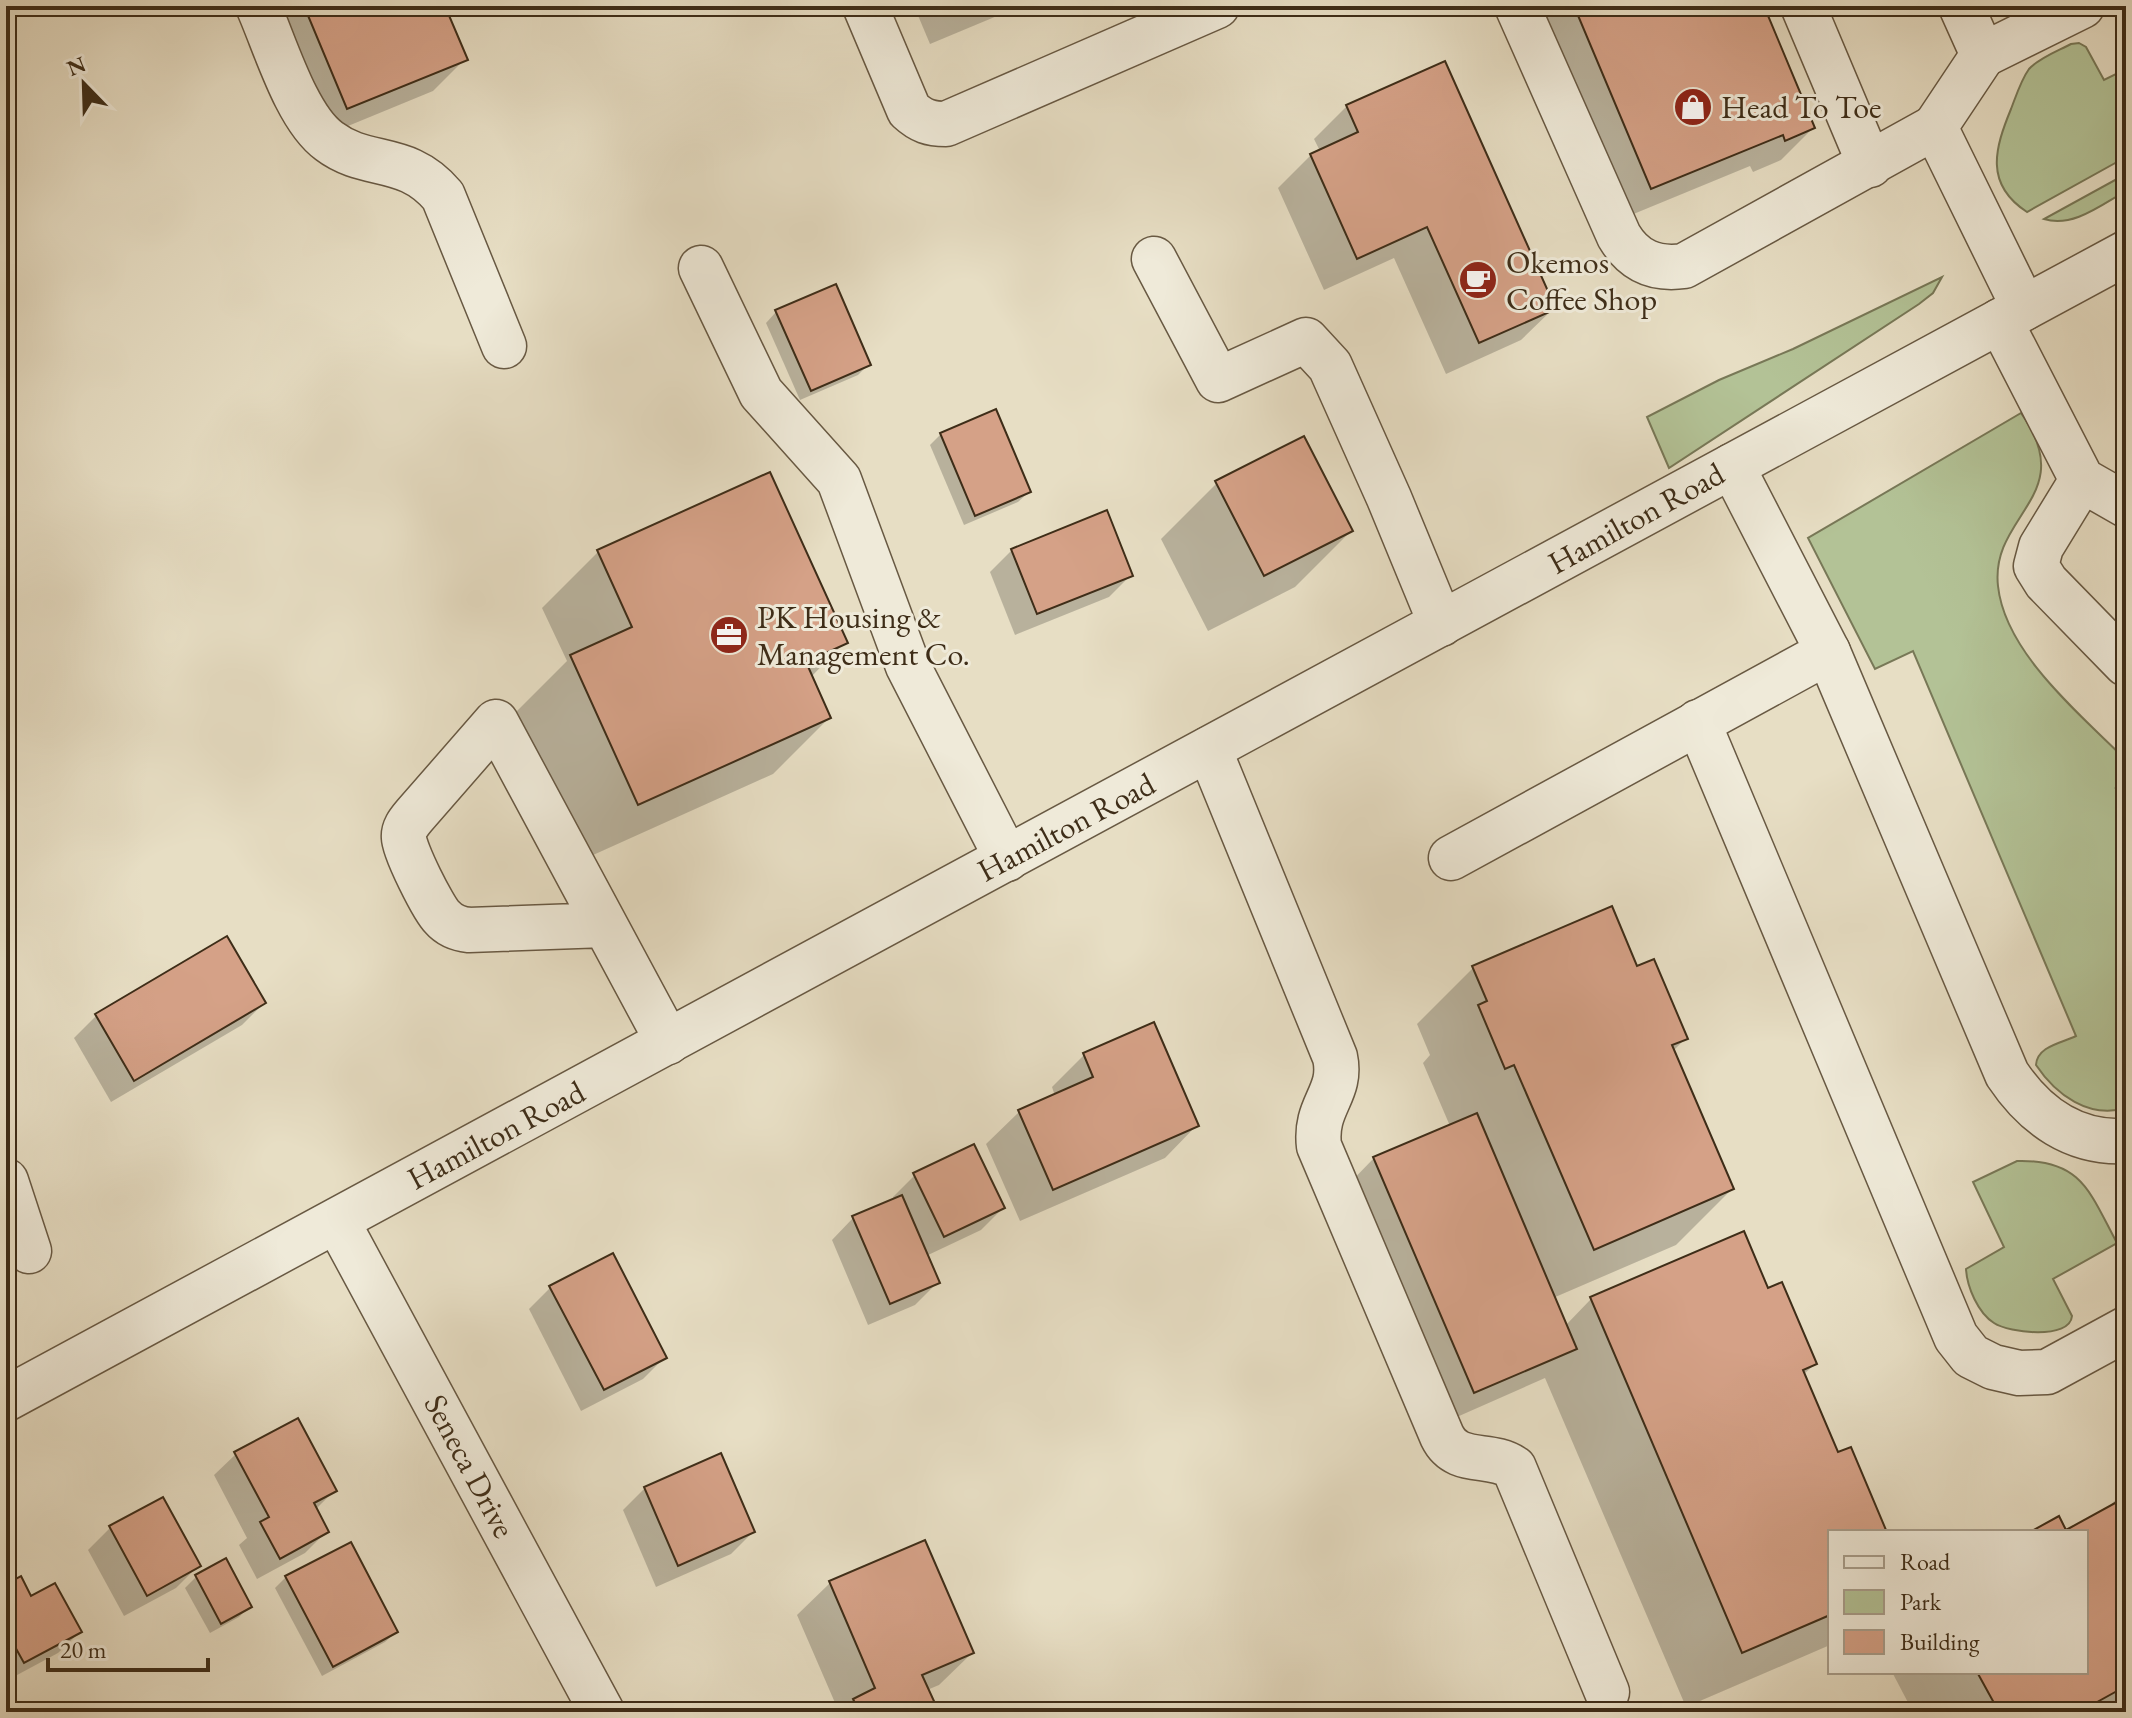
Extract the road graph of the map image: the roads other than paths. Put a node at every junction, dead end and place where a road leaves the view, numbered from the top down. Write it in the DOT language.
graph roads {
  1 [pos="258,6"];
  2 [pos="865,6"];
  3 [pos="1217,6"];
  4 [pos="1517,6"];
  5 [pos="1803,6"];
  6 [pos="1961,6"];
  7 [pos="2082,6"];
  8 [pos="1983,55"];
  9 [pos="1935,127"];
  10 [pos="1870,165"];
  11 [pos="2126,253"];
  12 [pos="1154,259"];
  13 [pos="701,268"];
  14 [pos="2012,314"];
  15 [pos="504,346"];
  16 [pos="1732,466"];
  17 [pos="2082,480"];
  18 [pos="2126,505"];
  19 [pos="1441,624"];
  20 [pos="1828,652"];
  21 [pos="2126,664"];
  22 [pos="1698,722"];
  23 [pos="1209,749"];
  24 [pos="1451,858"];
  25 [pos="1007,859"];
  26 [pos="605,925"];
  27 [pos="668,1042"];
  28 [pos="2126,1141"];
  29 [pos="6,1181"];
  30 [pos="337,1221"];
  31 [pos="29,1251"];
  32 [pos="2126,1329"];
  33 [pos="6,1399"];
  34 [pos="1607,1692"];
  35 [pos="602,1712"];
  1 -- 15 [label="street"];
  2 -- 3 [label="street"];
  4 -- 10 [label="street"];
  5 -- 10 [label="street"];
  6 -- 8 [label="street"];
  7 -- 8 [label="street"];
  8 -- 9 [label="street"];
  9 -- 10 [label="street"];
  9 -- 14 [label="street"];
  11 -- 14 [label="street, Hamilton Road"];
  12 -- 19 [label="street"];
  13 -- 25 [label="street"];
  14 -- 16 [label="street, Hamilton Road"];
  14 -- 17 [label="street"];
  16 -- 19 [label="street, Hamilton Road"];
  16 -- 20 [label="street"];
  17 -- 18 [label="street"];
  17 -- 21 [label="street"];
  19 -- 23 [label="street, Hamilton Road"];
  20 -- 22 [label="street"];
  20 -- 28 [label="street"];
  22 -- 24 [label="street"];
  22 -- 32 [label="street"];
  23 -- 25 [label="street, Hamilton Road"];
  23 -- 34 [label="street"];
  25 -- 27 [label="street, Hamilton Road"];
  26 -- 26 [label="street"];
  26 -- 27 [label="street"];
  27 -- 30 [label="street, Hamilton Road"];
  29 -- 31 [label="street"];
  30 -- 33 [label="street, Hamilton Road"];
  30 -- 35 [label="street, Seneca Drive"];
}
